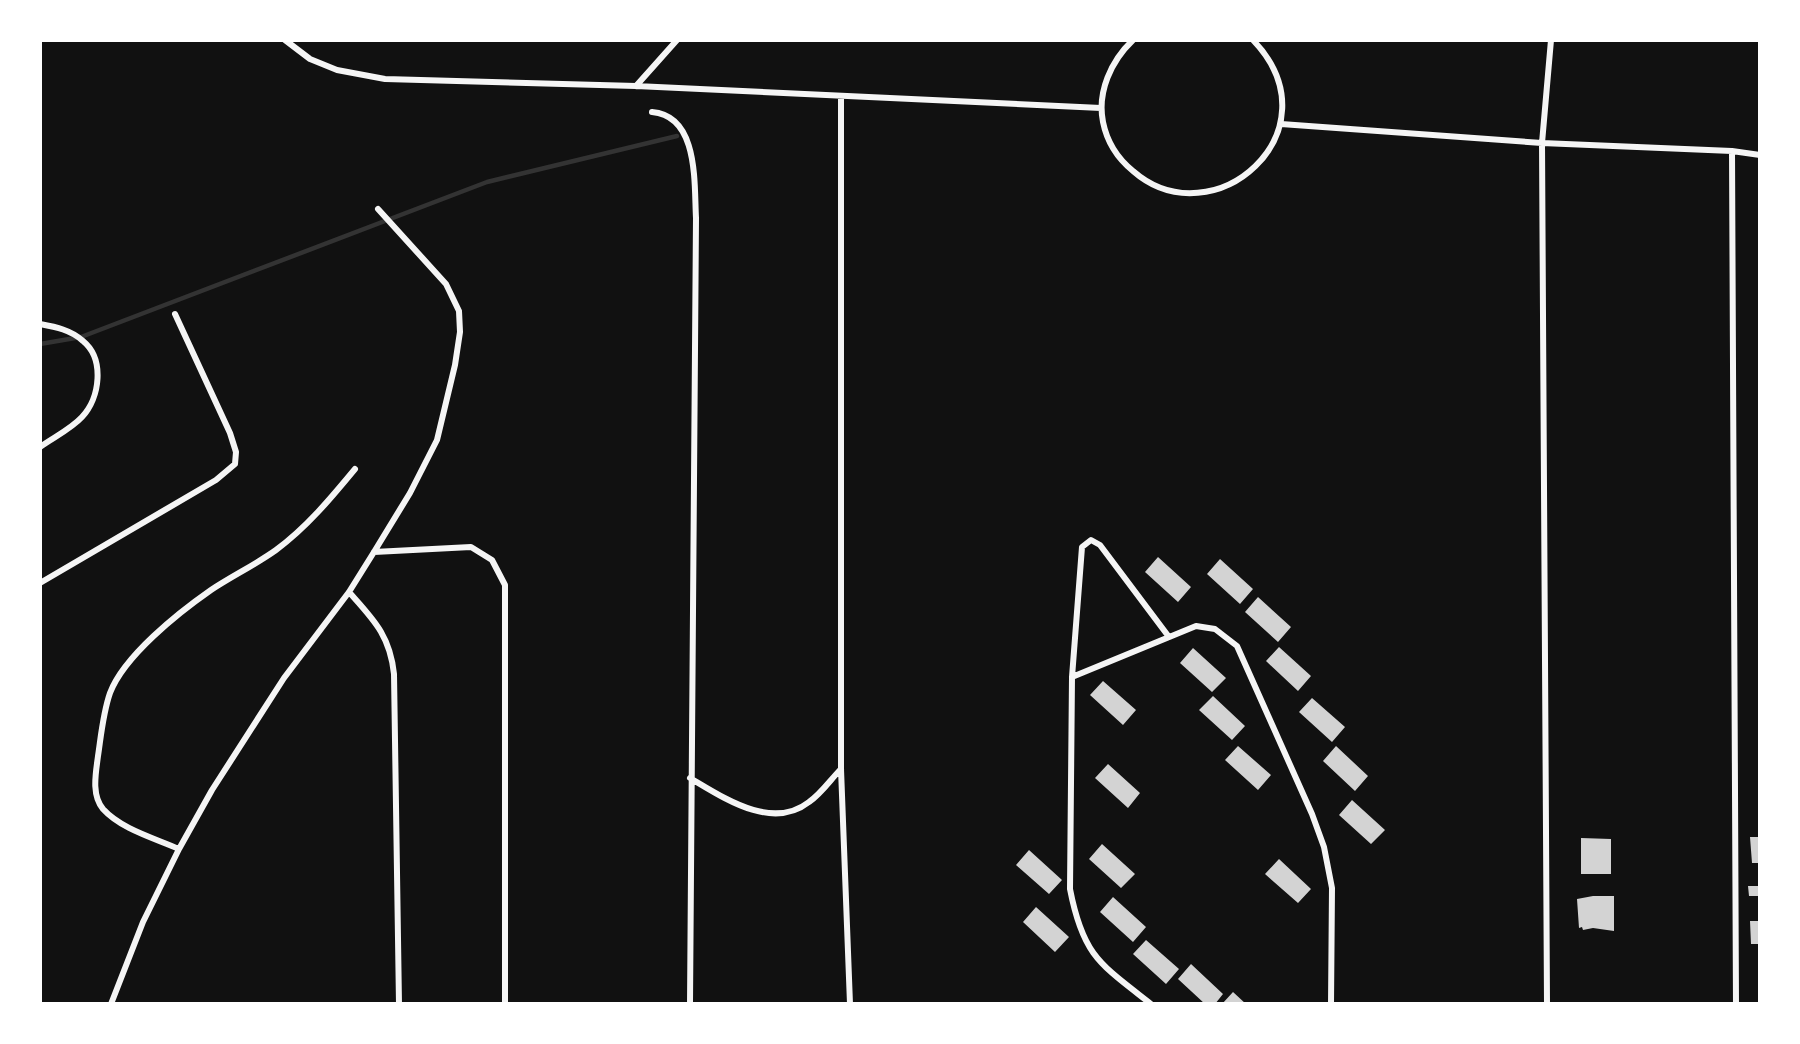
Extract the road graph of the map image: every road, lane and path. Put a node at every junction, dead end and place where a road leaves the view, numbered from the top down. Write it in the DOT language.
graph roads {
  1 [pos="285,40"];
  2 [pos="677,40"];
  3 [pos="1133,40"];
  4 [pos="1253,40"];
  5 [pos="1551,40"];
  6 [pos="636,86"];
  7 [pos="841,96"];
  8 [pos="1101,108"];
  9 [pos="652,112"];
  10 [pos="1281,124"];
  11 [pos="1542,143"];
  12 [pos="1732,152"];
  13 [pos="1760,155"];
  14 [pos="378,209"];
  15 [pos="175,314"];
  16 [pos="40,324"];
  17 [pos="40,447"];
  18 [pos="355,469"];
  19 [pos="374,552"];
  20 [pos="40,583"];
  21 [pos="349,592"];
  22 [pos="1169,637"];
  23 [pos="1072,677"];
  24 [pos="841,769"];
  25 [pos="690,778"];
  26 [pos="179,849"];
  27 [pos="111,1004"];
  28 [pos="399,1004"];
  29 [pos="505,1004"];
  30 [pos="690,1004"];
  31 [pos="850,1004"];
  32 [pos="1151,1004"];
  33 [pos="1331,1004"];
  34 [pos="1547,1004"];
  35 [pos="1736,1004"];
  1 -- 6 [label="street"];
  2 -- 6 [label="street"];
  3 -- 8 [label="street"];
  4 -- 10 [label="street"];
  5 -- 11 [label="street"];
  6 -- 7 [label="street"];
  7 -- 8 [label="street"];
  7 -- 24 [label="street"];
  8 -- 10 [label="street"];
  9 -- 25 [label="street"];
  10 -- 11 [label="street"];
  11 -- 12 [label="street"];
  11 -- 34 [label="street"];
  12 -- 13 [label="street"];
  12 -- 35 [label="street"];
  14 -- 19 [label="street"];
  15 -- 20 [label="street"];
  16 -- 17 [label="street"];
  18 -- 26 [label="street"];
  19 -- 21 [label="street"];
  19 -- 29 [label="street"];
  21 -- 26 [label="street"];
  21 -- 28 [label="street"];
  22 -- 23 [label="street"];
  22 -- 23 [label="street"];
  22 -- 33 [label="street"];
  23 -- 32 [label="street"];
  24 -- 25 [label="street"];
  24 -- 31 [label="street"];
  25 -- 30 [label="street"];
  26 -- 27 [label="street"];
}
